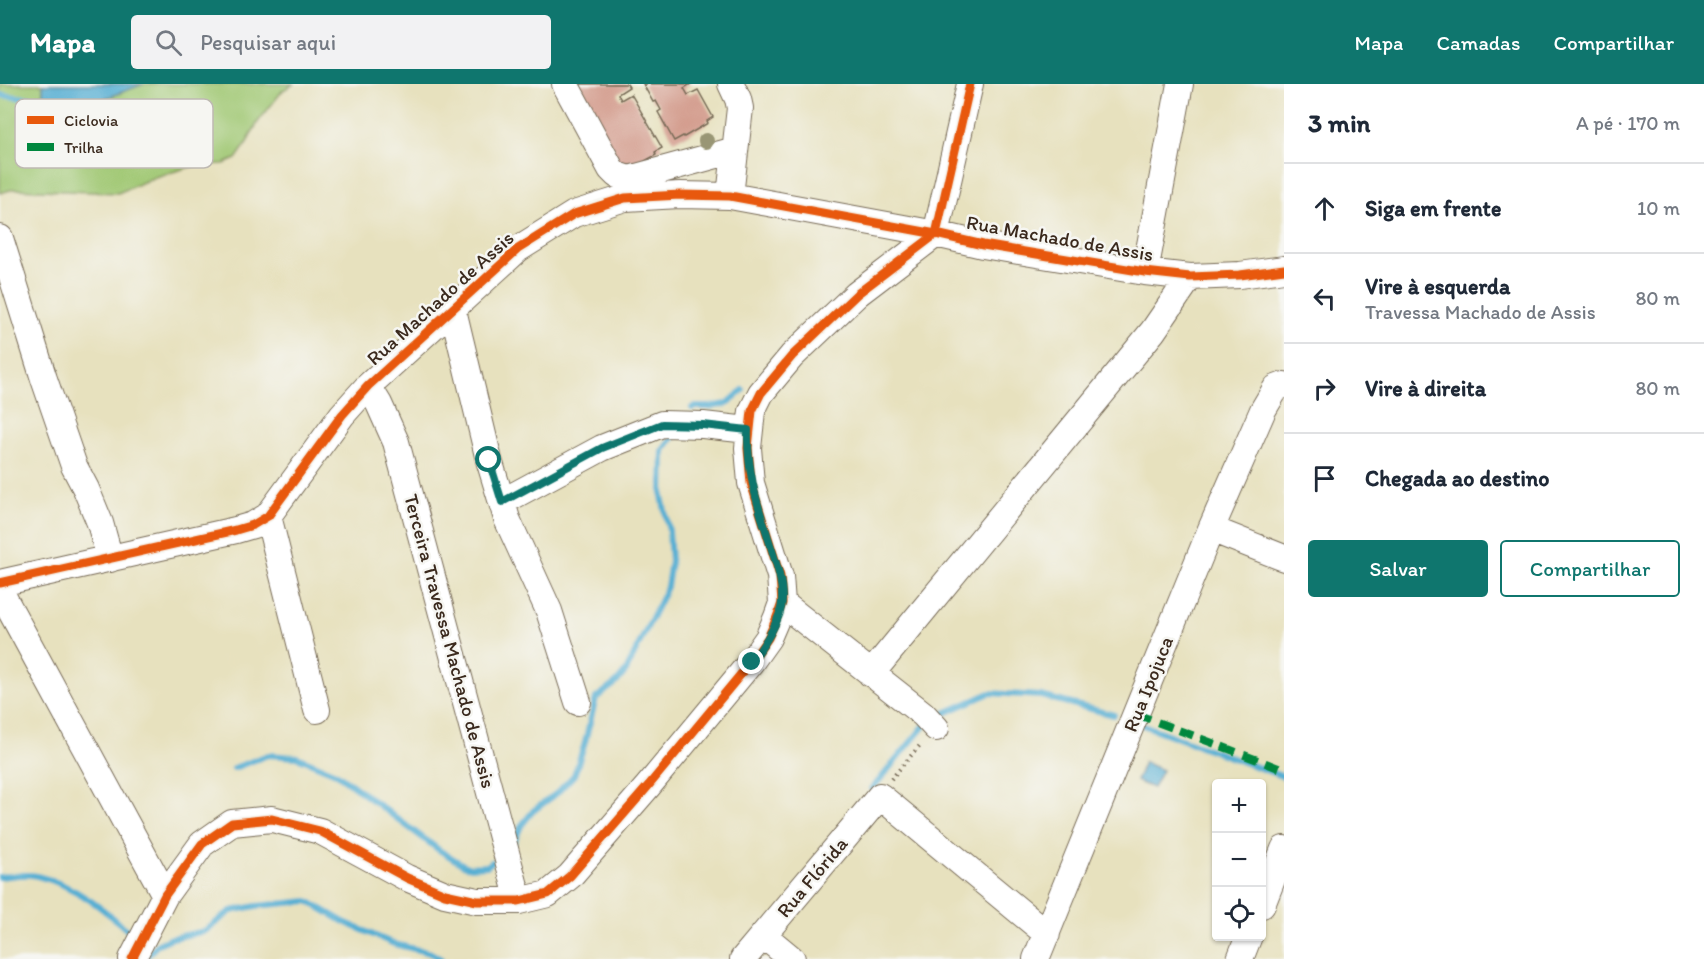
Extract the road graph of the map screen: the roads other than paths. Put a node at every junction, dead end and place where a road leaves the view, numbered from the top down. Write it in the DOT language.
graph roads {
  1 [pos="565,84"];
  2 [pos="731,84"];
  3 [pos="970,84"];
  4 [pos="1180,84"];
  5 [pos="735,150"];
  6 [pos="730,196"];
  7 [pos="936,234"];
  8 [pos="0,238"];
  9 [pos="1284,269"];
  10 [pos="1144,272"];
  11 [pos="1190,277"];
  12 [pos="453,310"];
  13 [pos="1284,385"];
  14 [pos="368,386"];
  15 [pos="748,430"];
  16 [pos="502,502"];
  17 [pos="268,516"];
  18 [pos="1211,529"];
  19 [pos="1284,558"];
  20 [pos="110,559"];
  21 [pos="0,584"];
  22 [pos="0,591"];
  23 [pos="782,603"];
  24 [pos="871,674"];
  25 [pos="578,702"];
  26 [pos="317,710"];
  27 [pos="929,721"];
  28 [pos="1284,849"];
  29 [pos="1266,895"];
  30 [pos="165,896"];
  31 [pos="519,901"];
  32 [pos="1047,934"];
  33 [pos="764,935"];
  34 [pos="1247,941"];
  35 [pos="133,957"];
  36 [pos="743,959"];
  37 [pos="792,959"];
  38 [pos="1036,959"];
  39 [pos="1240,959"];
  1 -- 5 [label="street"];
  2 -- 5 [label="street"];
  3 -- 7 [label="street"];
  4 -- 10 [label="street"];
  5 -- 6 [label="street"];
  6 -- 7 [label="street, Rua Machado de Assis"];
  6 -- 12 [label="street, Rua Machado de Assis"];
  7 -- 10 [label="street, Rua Machado de Assis"];
  7 -- 15 [label="street"];
  8 -- 20 [label="street"];
  9 -- 11 [label="street, Rua Machado de Assis"];
  10 -- 11 [label="street, Rua Machado de Assis"];
  11 -- 24 [label="street"];
  12 -- 14 [label="street, Rua Machado de Assis"];
  12 -- 16 [label="street"];
  13 -- 18 [label="street, Rua Ipojuca"];
  14 -- 17 [label="street, Rua Machado de Assis"];
  14 -- 31 [label="street, Terceira Travessa Machado de Assis"];
  15 -- 16 [label="street"];
  15 -- 23 [label="street"];
  16 -- 25 [label="street"];
  17 -- 20 [label="street, Rua Machado de Assis"];
  17 -- 26 [label="street"];
  18 -- 19 [label="street"];
  18 -- 32 [label="street, Rua Ipojuca"];
  20 -- 21 [label="street, Rua Machado de Assis"];
  22 -- 30 [label="street"];
  23 -- 24 [label="street"];
  23 -- 31 [label="street"];
  24 -- 27 [label="street"];
  28 -- 29 [label="street"];
  30 -- 31 [label="street"];
  30 -- 35 [label="street"];
  32 -- 33 [label="street, Rua Flórida"];
  32 -- 38 [label="street, Rua Ipojuca"];
  33 -- 36 [label="street, Rua Flórida"];
  33 -- 37 [label="street"];
  34 -- 39 [label="street"];
}
